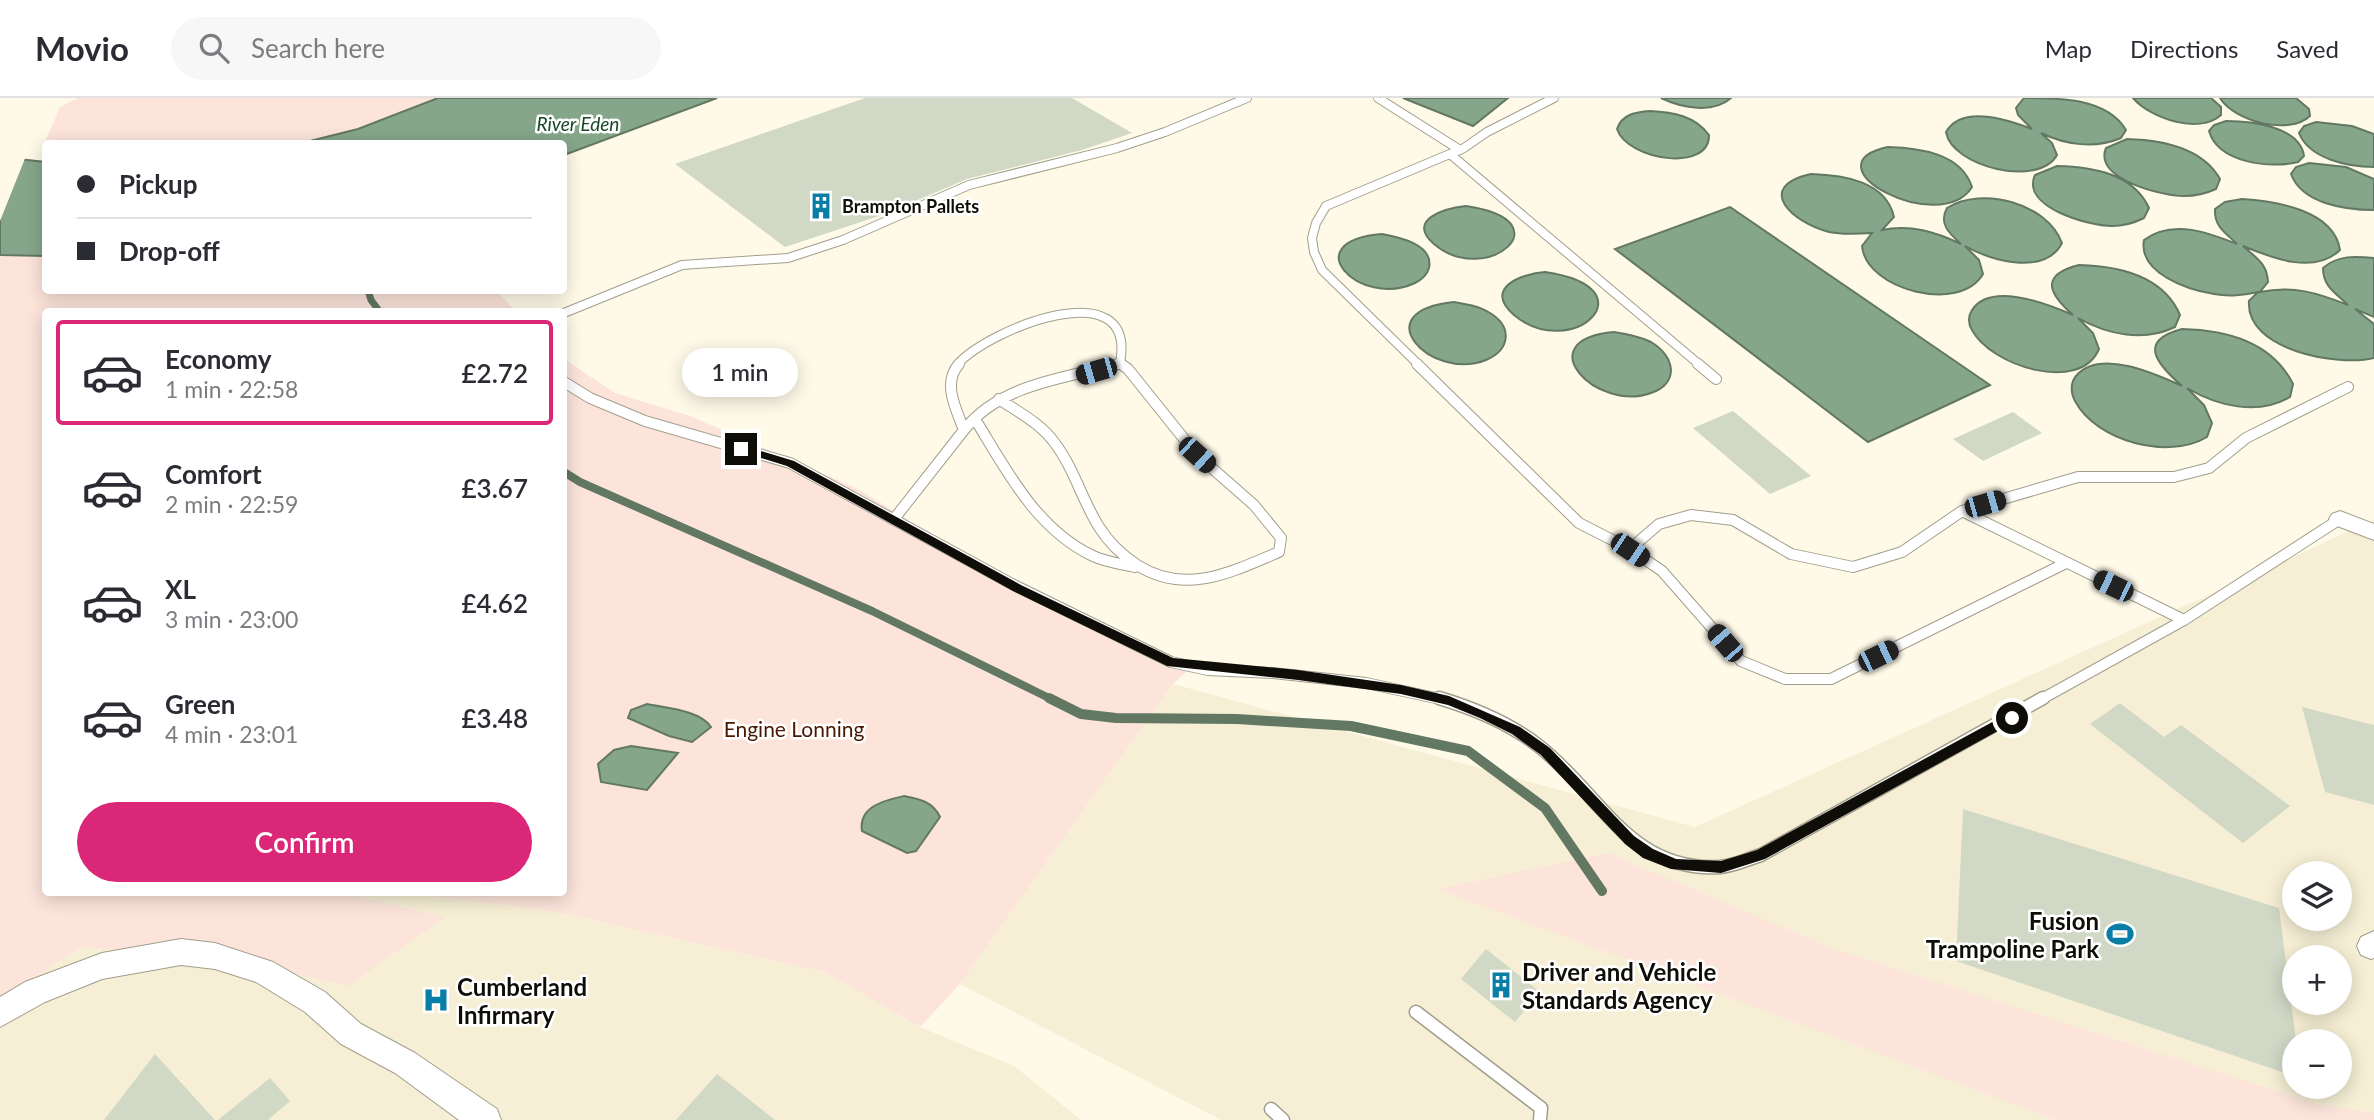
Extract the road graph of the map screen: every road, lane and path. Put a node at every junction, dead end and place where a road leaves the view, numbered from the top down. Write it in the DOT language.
graph roads {
  1 [pos="1247,98"];
  2 [pos="1378,98"];
  3 [pos="1554,98"];
  4 [pos="1455,152"];
  5 [pos="567,312"];
  6 [pos="1121,363"];
  7 [pos="1716,379"];
  8 [pos="567,384"];
  9 [pos="2348,387"];
  10 [pos="999,399"];
  11 [pos="975,419"];
  12 [pos="964,430"];
  13 [pos="1962,511"];
  14 [pos="894,519"];
  15 [pos="2340,519"];
  16 [pos="2374,532"];
  17 [pos="1630,550"];
  18 [pos="2066,563"];
  19 [pos="1149,571"];
  20 [pos="2184,620"];
  21 [pos="1416,1012"];
  22 [pos="0,1013"];
  23 [pos="1271,1109"];
  24 [pos="486,1120"];
  25 [pos="1283,1120"];
  26 [pos="1540,1120"];
  1 -- 5 [label="lane"];
  2 -- 4 [label="lane"];
  3 -- 4 [label="lane"];
  4 -- 7 [label="lane"];
  4 -- 17 [label="lane"];
  6 -- 10 [label="lane"];
  6 -- 12 [label="lane"];
  6 -- 19 [label="lane"];
  8 -- 14 [label="lane"];
  9 -- 13 [label="lane"];
  10 -- 11 [label="lane"];
  10 -- 19 [label="lane"];
  11 -- 12 [label="lane"];
  11 -- 19 [label="lane"];
  12 -- 14 [label="lane"];
  13 -- 17 [label="lane"];
  13 -- 18 [label="lane"];
  14 -- 20 [label="lane"];
  15 -- 16 [label="street"];
  15 -- 20 [label="lane"];
  17 -- 18 [label="lane"];
  18 -- 20 [label="lane"];
  21 -- 26 [label="lane"];
  22 -- 24 [label="street"];
  23 -- 25 [label="lane"];
}
